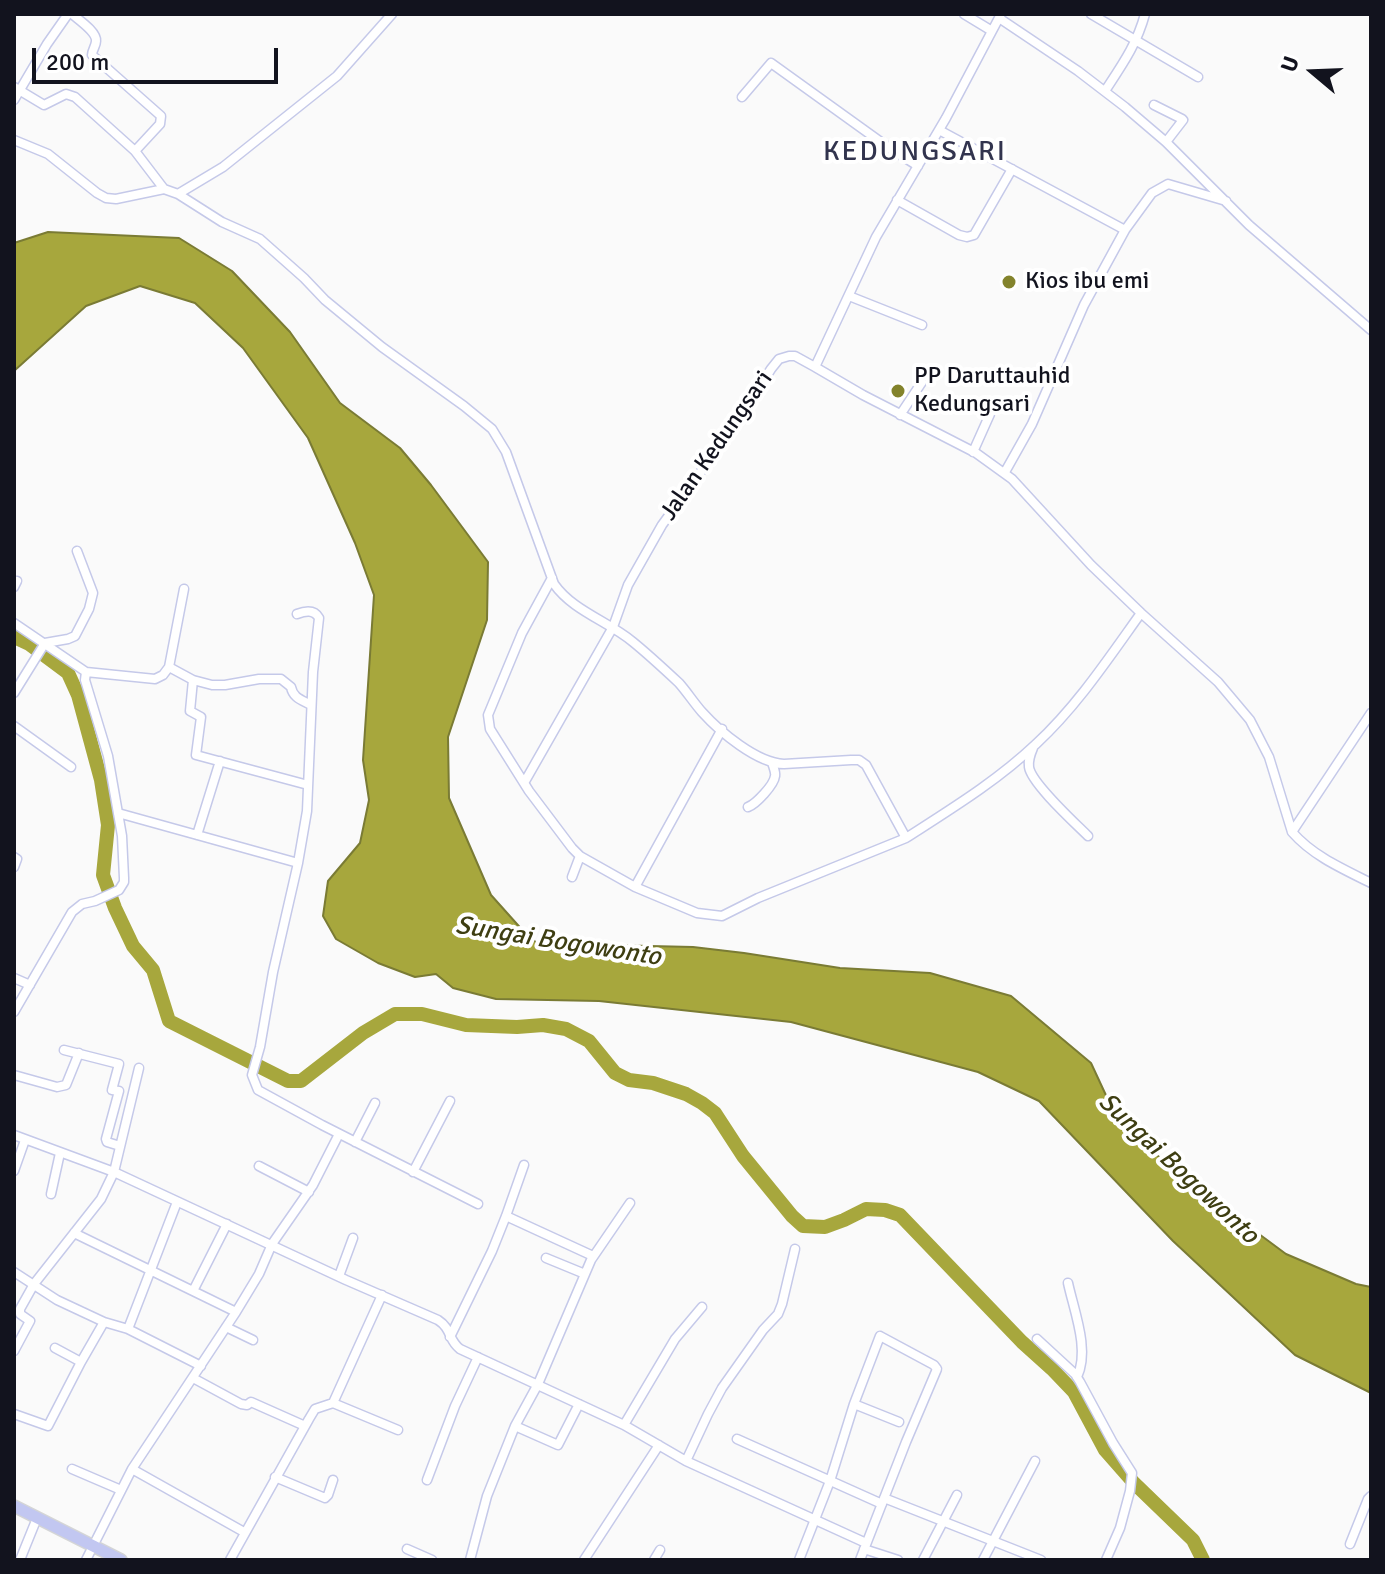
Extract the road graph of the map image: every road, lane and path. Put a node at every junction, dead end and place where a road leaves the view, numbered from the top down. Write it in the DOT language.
graph roads {
  1 [pos="70,14"];
  2 [pos="392,14"];
  3 [pos="964,14"];
  4 [pos="1091,14"];
  5 [pos="1145,14"];
  6 [pos="1000,16"];
  7 [pos="992,31"];
  8 [pos="1137,40"];
  9 [pos="1198,77"];
  10 [pos="17,89"];
  11 [pos="1105,91"];
  12 [pos="742,97"];
  13 [pos="14,100"];
  14 [pos="1154,105"];
  15 [pos="939,130"];
  16 [pos="14,140"];
  17 [pos="1166,142"];
  18 [pos="135,151"];
  19 [pos="918,166"];
  20 [pos="1012,169"];
  21 [pos="164,189"];
  22 [pos="178,194"];
  23 [pos="897,200"];
  24 [pos="1226,201"];
  25 [pos="1125,230"];
  26 [pos="849,296"];
  27 [pos="922,325"];
  28 [pos="1371,330"];
  29 [pos="815,367"];
  30 [pos="922,382"];
  31 [pos="990,414"];
  32 [pos="900,415"];
  33 [pos="973,452"];
  34 [pos="1005,472"];
  35 [pos="77,551"];
  36 [pos="552,578"];
  37 [pos="184,589"];
  38 [pos="1141,613"];
  39 [pos="297,614"];
  40 [pos="14,623"];
  41 [pos="613,627"];
  42 [pos="44,645"];
  43 [pos="169,667"];
  44 [pos="86,672"];
  45 [pos="193,680"];
  46 [pos="14,693"];
  47 [pos="311,705"];
  48 [pos="1369,720"];
  49 [pos="14,726"];
  50 [pos="722,729"];
  51 [pos="1036,744"];
  52 [pos="220,761"];
  53 [pos="772,763"];
  54 [pos="71,767"];
  55 [pos="524,783"];
  56 [pos="308,785"];
  57 [pos="748,807"];
  58 [pos="118,813"];
  59 [pos="1292,832"];
  60 [pos="197,835"];
  61 [pos="1088,836"];
  62 [pos="906,838"];
  63 [pos="580,856"];
  64 [pos="14,857"];
  65 [pos="298,863"];
  66 [pos="14,867"];
  67 [pos="572,877"];
  68 [pos="1371,883"];
  69 [pos="635,887"];
  70 [pos="14,978"];
  71 [pos="30,985"];
  72 [pos="14,1012"];
  73 [pos="64,1050"];
  74 [pos="79,1053"];
  75 [pos="139,1068"];
  76 [pos="14,1075"];
  77 [pos="450,1101"];
  78 [pos="375,1103"];
  79 [pos="339,1134"];
  80 [pos="14,1135"];
  81 [pos="25,1140"];
  82 [pos="355,1142"];
  83 [pos="120,1146"];
  84 [pos="60,1153"];
  85 [pos="524,1165"];
  86 [pos="259,1166"];
  87 [pos="14,1171"];
  88 [pos="114,1172"];
  89 [pos="413,1172"];
  90 [pos="309,1192"];
  91 [pos="51,1194"];
  92 [pos="177,1202"];
  93 [pos="630,1203"];
  94 [pos="478,1204"];
  95 [pos="506,1216"];
  96 [pos="227,1224"];
  97 [pos="74,1233"];
  98 [pos="353,1238"];
  99 [pos="272,1244"];
  100 [pos="795,1249"];
  101 [pos="593,1256"];
  102 [pos="546,1258"];
  103 [pos="149,1270"];
  104 [pos="14,1272"];
  105 [pos="585,1274"];
  106 [pos="339,1276"];
  107 [pos="1068,1283"];
  108 [pos="34,1284"];
  109 [pos="193,1291"];
  110 [pos="382,1295"];
  111 [pos="702,1307"];
  112 [pos="236,1312"];
  113 [pos="104,1322"];
  114 [pos="226,1327"];
  115 [pos="128,1329"];
  116 [pos="450,1337"];
  117 [pos="1037,1339"];
  118 [pos="253,1340"];
  119 [pos="55,1348"];
  120 [pos="14,1351"];
  121 [pos="478,1357"];
  122 [pos="81,1362"];
  123 [pos="201,1366"];
  124 [pos="1077,1377"];
  125 [pos="193,1378"];
  126 [pos="538,1384"];
  127 [pos="333,1403"];
  128 [pos="579,1404"];
  129 [pos="854,1404"];
  130 [pos="14,1414"];
  131 [pos="899,1422"];
  132 [pos="624,1425"];
  133 [pos="305,1426"];
  134 [pos="515,1426"];
  135 [pos="398,1430"];
  136 [pos="737,1439"];
  137 [pos="659,1445"];
  138 [pos="686,1461"];
  139 [pos="1035,1461"];
  140 [pos="72,1469"];
  141 [pos="132,1469"];
  142 [pos="275,1477"];
  143 [pos="333,1480"];
  144 [pos="427,1480"];
  145 [pos="830,1481"];
  146 [pos="121,1490"];
  147 [pos="957,1495"];
  148 [pos="1371,1496"];
  149 [pos="883,1501"];
  150 [pos="14,1506"];
  151 [pos="37,1518"];
  152 [pos="815,1520"];
  153 [pos="943,1521"];
  154 [pos="244,1532"];
  155 [pos="992,1541"];
  156 [pos="1350,1544"];
  157 [pos="92,1546"];
  158 [pos="865,1546"];
  159 [pos="407,1549"];
  160 [pos="660,1550"];
  161 [pos="20,1560"];
  162 [pos="86,1560"];
  163 [pos="121,1560"];
  164 [pos="230,1560"];
  165 [pos="432,1560"];
  166 [pos="470,1560"];
  167 [pos="584,1560"];
  168 [pos="654,1560"];
  169 [pos="799,1560"];
  170 [pos="860,1560"];
  171 [pos="898,1560"];
  172 [pos="923,1560"];
  173 [pos="983,1560"];
  174 [pos="1041,1560"];
  175 [pos="1106,1560"];
  1 -- 10 [label="street"];
  1 -- 18 [label="street"];
  2 -- 22 [label="street"];
  3 -- 7 [label="street"];
  4 -- 8 [label="street"];
  5 -- 8 [label="street"];
  6 -- 7 [label="street"];
  6 -- 11 [label="street"];
  7 -- 15 [label="street"];
  8 -- 9 [label="street"];
  8 -- 11 [label="street"];
  10 -- 13 [label="street"];
  10 -- 18 [label="street"];
  11 -- 17 [label="street"];
  12 -- 19 [label="street"];
  14 -- 17 [label="street"];
  15 -- 19 [label="street"];
  15 -- 20 [label="street"];
  16 -- 21 [label="street"];
  17 -- 24 [label="street"];
  18 -- 21 [label="street"];
  19 -- 23 [label="street"];
  20 -- 23 [label="street"];
  20 -- 25 [label="street"];
  21 -- 22 [label="street"];
  22 -- 36 [label="street"];
  23 -- 26 [label="street"];
  24 -- 25 [label="street"];
  24 -- 28 [label="street"];
  25 -- 34 [label="street"];
  26 -- 27 [label="street"];
  26 -- 29 [label="street"];
  29 -- 32 [label="street"];
  29 -- 41 [label="street, Jalan Kedungsari"];
  30 -- 32 [label="street"];
  31 -- 33 [label="street"];
  32 -- 33 [label="street"];
  33 -- 34 [label="street"];
  34 -- 38 [label="street"];
  35 -- 42 [label="street"];
  36 -- 41 [label="street"];
  36 -- 55 [label="street"];
  37 -- 43 [label="street"];
  38 -- 51 [label="street"];
  38 -- 59 [label="street"];
  39 -- 47 [label="street"];
  40 -- 42 [label="street"];
  41 -- 50 [label="street"];
  41 -- 55 [label="street"];
  42 -- 44 [label="street"];
  42 -- 46 [label="street"];
  43 -- 44 [label="street"];
  43 -- 45 [label="street"];
  44 -- 58 [label="street"];
  45 -- 47 [label="street"];
  45 -- 52 [label="street"];
  47 -- 56 [label="street"];
  48 -- 59 [label="street"];
  49 -- 54 [label="street"];
  50 -- 53 [label="street"];
  50 -- 69 [label="street"];
  51 -- 61 [label="street"];
  51 -- 62 [label="street"];
  52 -- 56 [label="street"];
  52 -- 60 [label="street"];
  53 -- 57 [label="street"];
  53 -- 62 [label="street"];
  55 -- 63 [label="street"];
  56 -- 65 [label="street"];
  58 -- 60 [label="street"];
  58 -- 71 [label="street"];
  59 -- 68 [label="street"];
  60 -- 65 [label="street"];
  62 -- 69 [label="street"];
  63 -- 67 [label="street"];
  63 -- 69 [label="street"];
  64 -- 66 [label="street"];
  65 -- 79 [label="street"];
  70 -- 71 [label="street"];
  71 -- 72 [label="street"];
  73 -- 74 [label="street"];
  74 -- 76 [label="street"];
  74 -- 83 [label="street"];
  75 -- 83 [label="street"];
  77 -- 89 [label="street"];
  78 -- 82 [label="street"];
  79 -- 82 [label="street"];
  79 -- 90 [label="street"];
  80 -- 81 [label="street"];
  81 -- 84 [label="street"];
  81 -- 87 [label="street"];
  82 -- 89 [label="street"];
  83 -- 88 [label="street"];
  84 -- 88 [label="street"];
  84 -- 91 [label="street"];
  85 -- 95 [label="street"];
  86 -- 90 [label="street"];
  88 -- 92 [label="street"];
  88 -- 97 [label="street"];
  89 -- 94 [label="street"];
  90 -- 99 [label="street"];
  92 -- 96 [label="street"];
  92 -- 103 [label="street"];
  93 -- 101 [label="street"];
  95 -- 101 [label="street"];
  95 -- 116 [label="street"];
  96 -- 99 [label="street"];
  96 -- 109 [label="street"];
  97 -- 103 [label="street"];
  97 -- 108 [label="street"];
  98 -- 106 [label="street"];
  99 -- 106 [label="street"];
  99 -- 112 [label="street"];
  100 -- 138 [label="street"];
  101 -- 105 [label="street"];
  102 -- 105 [label="street"];
  103 -- 109 [label="street"];
  103 -- 115 [label="street"];
  104 -- 108 [label="street"];
  105 -- 126 [label="street"];
  106 -- 110 [label="street"];
  107 -- 124 [label="street"];
  108 -- 113 [label="street"];
  108 -- 120 [label="street"];
  109 -- 112 [label="street"];
  110 -- 116 [label="street"];
  110 -- 127 [label="street"];
  111 -- 132 [label="street"];
  112 -- 114 [label="street"];
  113 -- 115 [label="street"];
  113 -- 122 [label="street"];
  114 -- 118 [label="street"];
  114 -- 123 [label="street"];
  115 -- 123 [label="street"];
  116 -- 121 [label="street"];
  117 -- 124 [label="street"];
  119 -- 122 [label="street"];
  121 -- 126 [label="street"];
  121 -- 144 [label="street"];
  122 -- 130 [label="street"];
  123 -- 125 [label="street"];
  124 -- 175 [label="street"];
  125 -- 133 [label="street"];
  125 -- 141 [label="street"];
  126 -- 128 [label="street"];
  126 -- 134 [label="street"];
  127 -- 133 [label="street"];
  127 -- 135 [label="street"];
  128 -- 132 [label="street"];
  128 -- 134 [label="street"];
  129 -- 131 [label="street"];
  129 -- 145 [label="street"];
  129 -- 149 [label="street"];
  132 -- 137 [label="street"];
  133 -- 142 [label="street"];
  134 -- 166 [label="street"];
  136 -- 145 [label="street"];
  137 -- 138 [label="street"];
  137 -- 167 [label="street"];
  138 -- 152 [label="street"];
  139 -- 155 [label="street"];
  140 -- 146 [label="street"];
  141 -- 146 [label="street"];
  141 -- 154 [label="street"];
  142 -- 143 [label="street"];
  142 -- 154 [label="street"];
  145 -- 149 [label="street"];
  145 -- 152 [label="street"];
  146 -- 157 [label="street"];
  147 -- 153 [label="street"];
  148 -- 156 [label="street"];
  149 -- 153 [label="street"];
  149 -- 158 [label="street"];
  150 -- 151 [label="main road"];
  151 -- 157 [label="main road"];
  151 -- 161 [label="street"];
  152 -- 158 [label="street"];
  152 -- 169 [label="street"];
  153 -- 155 [label="street"];
  153 -- 172 [label="street"];
  154 -- 164 [label="street"];
  155 -- 173 [label="street"];
  155 -- 174 [label="street"];
  157 -- 162 [label="street"];
  157 -- 163 [label="main road"];
  158 -- 170 [label="street"];
  158 -- 171 [label="street"];
  159 -- 165 [label="street"];
  160 -- 168 [label="street"];
}
